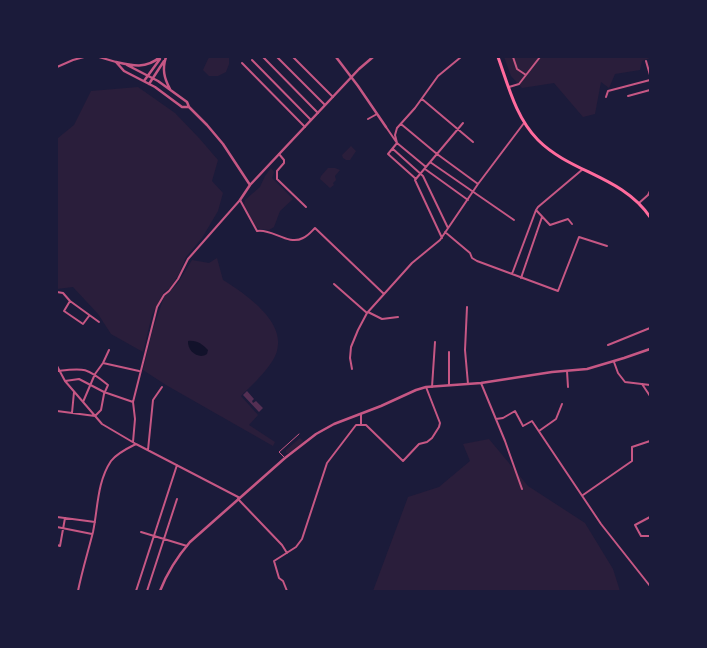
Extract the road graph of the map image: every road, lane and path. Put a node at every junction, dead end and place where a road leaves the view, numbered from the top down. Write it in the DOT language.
graph roads {
  1 [pos="84,57"];
  2 [pos="99,57"];
  3 [pos="161,57"];
  4 [pos="167,57"];
  5 [pos="263,57"];
  6 [pos="277,57"];
  7 [pos="294,57"];
  8 [pos="336,57"];
  9 [pos="373,57"];
  10 [pos="461,57"];
  11 [pos="498,57"];
  12 [pos="513,57"];
  13 [pos="540,57"];
  14 [pos="252,60"];
  15 [pos="116,62"];
  16 [pos="646,62"];
  17 [pos="242,63"];
  18 [pos="127,65"];
  19 [pos="57,67"];
  20 [pos="526,75"];
  21 [pos="650,75"];
  22 [pos="148,76"];
  23 [pos="352,77"];
  24 [pos="152,78"];
  25 [pos="650,80"];
  26 [pos="144,81"];
  27 [pos="149,84"];
  28 [pos="509,87"];
  29 [pos="650,90"];
  30 [pos="174,92"];
  31 [pos="628,96"];
  32 [pos="333,97"];
  33 [pos="606,97"];
  34 [pos="422,99"];
  35 [pos="325,105"];
  36 [pos="189,107"];
  37 [pos="318,113"];
  38 [pos="377,114"];
  39 [pos="368,119"];
  40 [pos="311,120"];
  41 [pos="463,123"];
  42 [pos="524,123"];
  43 [pos="401,124"];
  44 [pos="304,127"];
  45 [pos="386,127"];
  46 [pos="458,130"];
  47 [pos="473,142"];
  48 [pos="397,143"];
  49 [pos="392,149"];
  50 [pos="279,154"];
  51 [pos="436,154"];
  52 [pos="430,162"];
  53 [pos="425,168"];
  54 [pos="583,168"];
  55 [pos="421,173"];
  56 [pos="416,179"];
  57 [pos="478,184"];
  58 [pos="250,185"];
  59 [pos="650,191"];
  60 [pos="473,192"];
  61 [pos="240,200"];
  62 [pos="468,200"];
  63 [pos="639,203"];
  64 [pos="306,207"];
  65 [pos="536,210"];
  66 [pos="542,217"];
  67 [pos="650,217"];
  68 [pos="514,220"];
  69 [pos="572,224"];
  70 [pos="448,228"];
  71 [pos="445,232"];
  72 [pos="442,238"];
  73 [pos="607,246"];
  74 [pos="512,274"];
  75 [pos="521,278"];
  76 [pos="334,284"];
  77 [pos="57,292"];
  78 [pos="384,294"];
  79 [pos="70,301"];
  80 [pos="467,307"];
  81 [pos="367,313"];
  82 [pos="89,315"];
  83 [pos="398,317"];
  84 [pos="99,322"];
  85 [pos="650,328"];
  86 [pos="435,342"];
  87 [pos="608,345"];
  88 [pos="650,348"];
  89 [pos="109,350"];
  90 [pos="449,352"];
  91 [pos="614,362"];
  92 [pos="103,363"];
  93 [pos="57,366"];
  94 [pos="352,369"];
  95 [pos="58,371"];
  96 [pos="140,371"];
  97 [pos="567,371"];
  98 [pos="95,374"];
  99 [pos="65,381"];
  100 [pos="481,383"];
  101 [pos="468,384"];
  102 [pos="642,384"];
  103 [pos="90,385"];
  104 [pos="449,385"];
  105 [pos="650,385"];
  106 [pos="162,387"];
  107 [pos="426,387"];
  108 [pos="432,387"];
  109 [pos="568,387"];
  110 [pos="74,392"];
  111 [pos="104,392"];
  112 [pos="650,396"];
  113 [pos="83,402"];
  114 [pos="133,402"];
  115 [pos="562,404"];
  116 [pos="57,410"];
  117 [pos="72,412"];
  118 [pos="361,414"];
  119 [pos="95,416"];
  120 [pos="496,419"];
  121 [pos="361,425"];
  122 [pos="539,431"];
  123 [pos="299,434"];
  124 [pos="650,441"];
  125 [pos="133,442"];
  126 [pos="136,444"];
  127 [pos="148,450"];
  128 [pos="285,458"];
  129 [pos="177,465"];
  130 [pos="522,490"];
  131 [pos="583,495"];
  132 [pos="239,498"];
  133 [pos="177,499"];
  134 [pos="57,517"];
  135 [pos="650,517"];
  136 [pos="65,518"];
  137 [pos="95,522"];
  138 [pos="57,527"];
  139 [pos="63,528"];
  140 [pos="141,532"];
  141 [pos="92,534"];
  142 [pos="154,536"];
  143 [pos="650,536"];
  144 [pos="164,539"];
  145 [pos="57,545"];
  146 [pos="187,546"];
  147 [pos="287,553"];
  148 [pos="650,586"];
  149 [pos="78,591"];
  150 [pos="136,591"];
  151 [pos="147,591"];
  152 [pos="160,591"];
  153 [pos="287,591"];
  1 -- 19 [label="street"];
  2 -- 15 [label="street"];
  3 -- 18 [label="street"];
  3 -- 22 [label="street"];
  4 -- 24 [label="street"];
  4 -- 30 [label="street"];
  5 -- 37 [label="street"];
  6 -- 35 [label="street"];
  7 -- 32 [label="street"];
  8 -- 23 [label="street"];
  9 -- 23 [label="street"];
  10 -- 34 [label="street"];
  11 -- 28 [label="main road"];
  12 -- 20 [label="street"];
  13 -- 20 [label="street"];
  14 -- 40 [label="street"];
  15 -- 18 [label="street"];
  15 -- 26 [label="street"];
  16 -- 21 [label="street"];
  17 -- 44 [label="street"];
  18 -- 22 [label="street"];
  20 -- 28 [label="street"];
  22 -- 24 [label="street"];
  22 -- 26 [label="street"];
  23 -- 32 [label="street"];
  23 -- 38 [label="street"];
  24 -- 27 [label="street"];
  24 -- 30 [label="street"];
  25 -- 33 [label="street"];
  26 -- 27 [label="street"];
  27 -- 36 [label="street"];
  28 -- 42 [label="main road"];
  29 -- 31 [label="street"];
  30 -- 36 [label="street"];
  32 -- 35 [label="street"];
  34 -- 43 [label="street"];
  34 -- 46 [label="street"];
  35 -- 37 [label="street"];
  36 -- 58 [label="street"];
  37 -- 40 [label="street"];
  38 -- 39 [label="street"];
  38 -- 45 [label="street"];
  40 -- 44 [label="street"];
  41 -- 46 [label="street"];
  42 -- 54 [label="main road"];
  42 -- 57 [label="street"];
  43 -- 48 [label="street"];
  43 -- 51 [label="street"];
  44 -- 50 [label="street"];
  45 -- 48 [label="street"];
  46 -- 47 [label="street"];
  46 -- 51 [label="street"];
  48 -- 49 [label="street"];
  48 -- 53 [label="street"];
  49 -- 55 [label="street"];
  49 -- 56 [label="street"];
  50 -- 58 [label="street"];
  50 -- 64 [label="street"];
  51 -- 52 [label="street"];
  51 -- 57 [label="street"];
  52 -- 53 [label="street"];
  52 -- 60 [label="street"];
  53 -- 55 [label="street"];
  53 -- 62 [label="street"];
  54 -- 63 [label="main road"];
  54 -- 65 [label="street"];
  55 -- 56 [label="street"];
  55 -- 70 [label="street"];
  56 -- 72 [label="street"];
  57 -- 60 [label="street"];
  58 -- 61 [label="street"];
  59 -- 63 [label="street"];
  60 -- 62 [label="street"];
  60 -- 68 [label="street"];
  61 -- 78 [label="street"];
  61 -- 96 [label="street"];
  62 -- 70 [label="street"];
  63 -- 67 [label="main road"];
  65 -- 66 [label="street"];
  65 -- 74 [label="street"];
  66 -- 69 [label="street"];
  66 -- 75 [label="street"];
  70 -- 71 [label="street"];
  71 -- 72 [label="street"];
  71 -- 74 [label="street"];
  72 -- 78 [label="street"];
  73 -- 75 [label="street"];
  74 -- 75 [label="street"];
  76 -- 81 [label="street"];
  77 -- 79 [label="street"];
  78 -- 81 [label="street"];
  79 -- 82 [label="street"];
  79 -- 82 [label="street"];
  80 -- 101 [label="street"];
  81 -- 83 [label="street"];
  81 -- 94 [label="street"];
  82 -- 84 [label="street"];
  85 -- 87 [label="street"];
  86 -- 108 [label="street"];
  88 -- 91 [label="street"];
  89 -- 92 [label="street"];
  90 -- 104 [label="street"];
  91 -- 97 [label="street"];
  91 -- 102 [label="street"];
  92 -- 96 [label="street"];
  92 -- 98 [label="street"];
  93 -- 95 [label="street"];
  95 -- 98 [label="street"];
  95 -- 99 [label="street"];
  96 -- 114 [label="street"];
  97 -- 100 [label="street"];
  97 -- 109 [label="street"];
  98 -- 103 [label="street"];
  98 -- 111 [label="street"];
  99 -- 103 [label="street"];
  99 -- 110 [label="street"];
  100 -- 101 [label="street"];
  100 -- 120 [label="street"];
  101 -- 104 [label="street"];
  102 -- 105 [label="street"];
  102 -- 112 [label="street"];
  103 -- 111 [label="street"];
  103 -- 113 [label="street"];
  104 -- 108 [label="street"];
  106 -- 127 [label="street"];
  107 -- 108 [label="street"];
  107 -- 118 [label="street"];
  107 -- 121 [label="street"];
  110 -- 113 [label="street"];
  110 -- 117 [label="street"];
  111 -- 114 [label="street"];
  111 -- 119 [label="street"];
  113 -- 119 [label="street"];
  114 -- 125 [label="street"];
  115 -- 122 [label="street"];
  116 -- 117 [label="street"];
  117 -- 119 [label="street"];
  118 -- 121 [label="street"];
  118 -- 128 [label="street"];
  119 -- 125 [label="street"];
  120 -- 122 [label="street"];
  120 -- 130 [label="street"];
  121 -- 147 [label="street"];
  122 -- 131 [label="street"];
  123 -- 128 [label="lane"];
  124 -- 131 [label="street"];
  125 -- 126 [label="street"];
  126 -- 127 [label="street"];
  126 -- 137 [label="street"];
  127 -- 129 [label="street"];
  128 -- 132 [label="street"];
  129 -- 132 [label="street"];
  129 -- 142 [label="street"];
  131 -- 148 [label="street"];
  132 -- 146 [label="street"];
  132 -- 147 [label="street"];
  133 -- 144 [label="street"];
  134 -- 136 [label="street"];
  135 -- 143 [label="street"];
  136 -- 137 [label="street"];
  136 -- 139 [label="street"];
  137 -- 141 [label="street"];
  138 -- 139 [label="street"];
  139 -- 141 [label="street"];
  139 -- 145 [label="street"];
  140 -- 142 [label="street"];
  141 -- 149 [label="street"];
  142 -- 144 [label="street"];
  142 -- 150 [label="street"];
  144 -- 146 [label="street"];
  144 -- 151 [label="street"];
  146 -- 152 [label="street"];
  147 -- 153 [label="street"];
}
